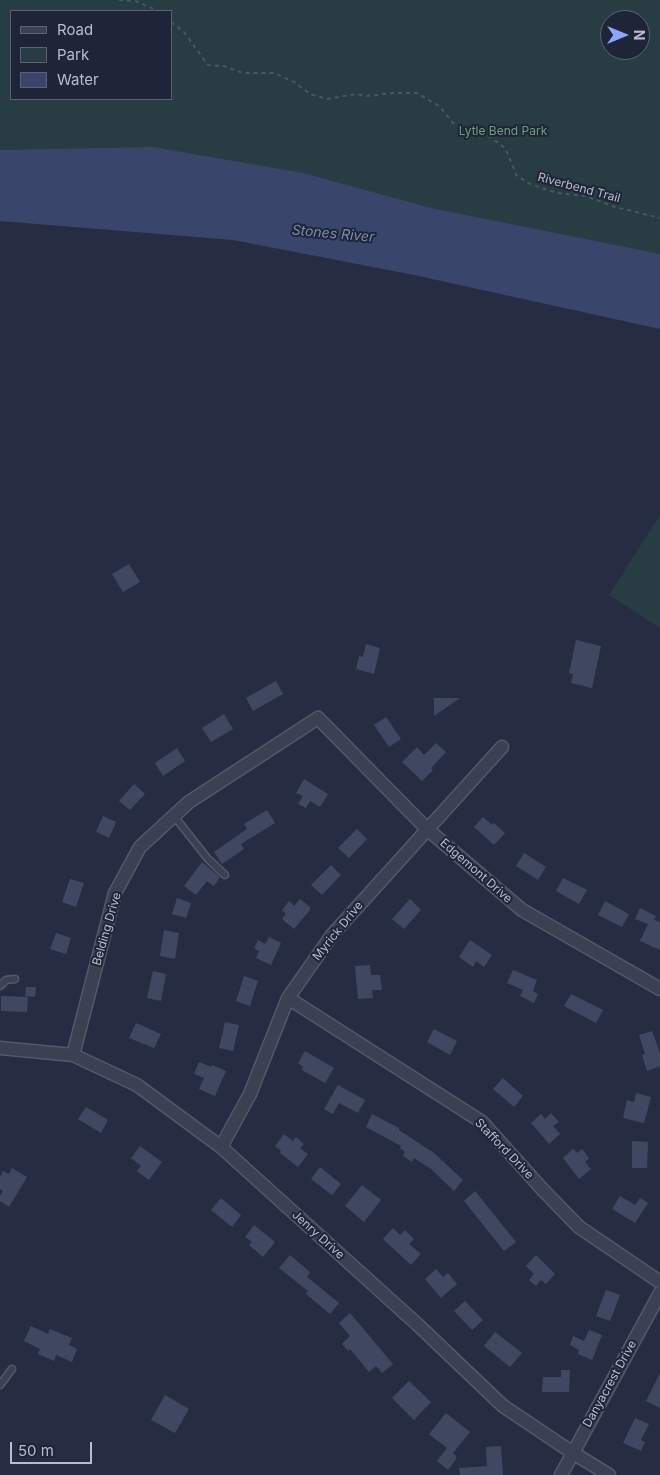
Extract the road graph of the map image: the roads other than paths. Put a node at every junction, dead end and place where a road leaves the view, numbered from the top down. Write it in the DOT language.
graph roads {
  1 [pos="318,718"];
  2 [pos="502,746"];
  3 [pos="174,816"];
  4 [pos="427,829"];
  5 [pos="225,876"];
  6 [pos="15,979"];
  7 [pos="0,986"];
  8 [pos="660,990"];
  9 [pos="288,998"];
  10 [pos="0,1048"];
  11 [pos="73,1055"];
  12 [pos="221,1147"];
  13 [pos="660,1282"];
  14 [pos="660,1293"];
  15 [pos="12,1368"];
  16 [pos="0,1386"];
  17 [pos="572,1453"];
  18 [pos="561,1475"];
  19 [pos="609,1475"];
  1 -- 3 [label="street, Belding Drive"];
  1 -- 4 [label="street, Edgemont Drive"];
  2 -- 4 [label="street, Myrick Drive"];
  3 -- 5 [label="lane"];
  3 -- 11 [label="street, Belding Drive"];
  4 -- 8 [label="street, Edgemont Drive"];
  4 -- 9 [label="street, Myrick Drive"];
  6 -- 7 [label="lane"];
  9 -- 12 [label="street, Myrick Drive"];
  9 -- 13 [label="street, Stafford Drive"];
  10 -- 11 [label="street, Jenry Drive"];
  11 -- 12 [label="street, Jenry Drive"];
  12 -- 17 [label="street, Jenry Drive"];
  14 -- 17 [label="street, Danyacrest Drive"];
  15 -- 16 [label="lane"];
  17 -- 18 [label="street, Danyacrest Drive"];
  17 -- 19 [label="street, Jenry Drive"];
}
